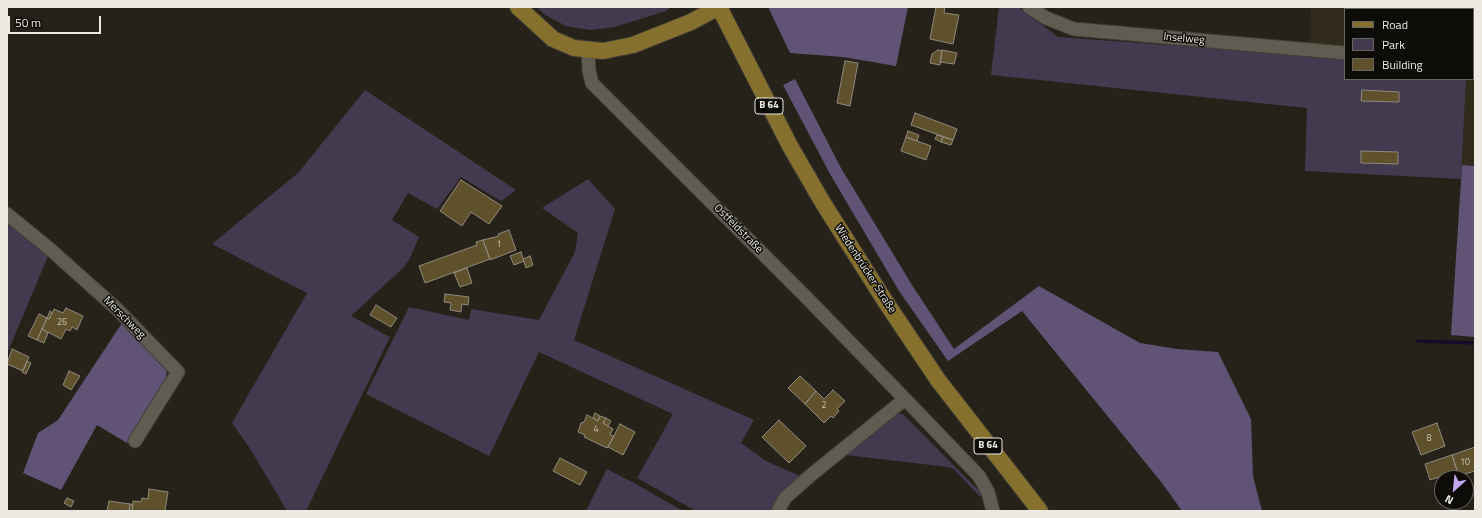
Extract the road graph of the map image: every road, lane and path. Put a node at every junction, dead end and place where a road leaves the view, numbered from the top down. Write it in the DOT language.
graph roads {
  1 [pos="518,7"];
  2 [pos="719,7"];
  3 [pos="1029,7"];
  4 [pos="588,50"];
  5 [pos="1344,53"];
  6 [pos="7,214"];
  7 [pos="905,399"];
  8 [pos="135,441"];
  9 [pos="778,511"];
  10 [pos="993,511"];
  11 [pos="1040,511"];
  1 -- 4 [label="main road, Wiedenbrücker Straße"];
  2 -- 4 [label="main road, Wiedenbrücker Straße"];
  2 -- 11 [label="main road, Wiedenbrücker Straße / B 64"];
  3 -- 5 [label="street, Inselweg"];
  4 -- 7 [label="street, Ostfeldstraße"];
  6 -- 8 [label="street, Merschweg"];
  7 -- 9 [label="street"];
  7 -- 10 [label="street, Ostfeldstraße"];
}
